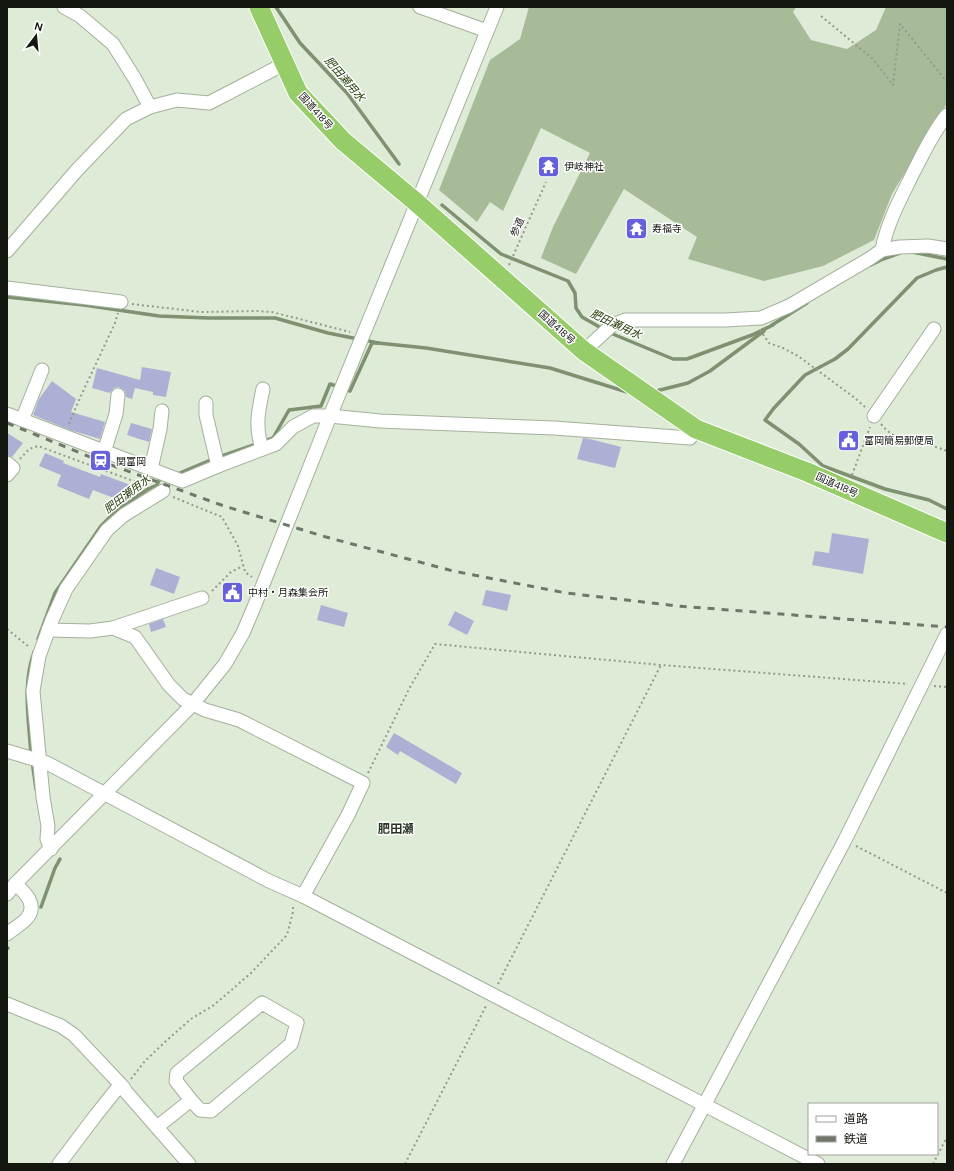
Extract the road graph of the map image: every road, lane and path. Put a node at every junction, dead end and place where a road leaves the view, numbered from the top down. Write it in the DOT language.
graph roads {
  1 [pos="64,7"];
  2 [pos="259,7"];
  3 [pos="420,7"];
  4 [pos="497,7"];
  5 [pos="821,16"];
  6 [pos="487,31"];
  7 [pos="284,64"];
  8 [pos="947,82"];
  9 [pos="150,106"];
  10 [pos="947,115"];
  11 [pos="546,182"];
  12 [pos="417,202"];
  13 [pos="947,249"];
  14 [pos="882,250"];
  15 [pos="7,251"];
  16 [pos="503,279"];
  17 [pos="7,288"];
  18 [pos="121,302"];
  19 [pos="752,319"];
  20 [pos="934,329"];
  21 [pos="363,334"];
  22 [pos="584,351"];
  23 [pos="42,370"];
  24 [pos="263,389"];
  25 [pos="118,395"];
  26 [pos="206,402"];
  27 [pos="162,411"];
  28 [pos="7,414"];
  29 [pos="330,416"];
  30 [pos="874,416"];
  31 [pos="22,420"];
  32 [pos="696,428"];
  33 [pos="64,437"];
  34 [pos="262,449"];
  35 [pos="947,451"];
  36 [pos="104,452"];
  37 [pos="218,466"];
  38 [pos="9,469"];
  39 [pos="151,469"];
  40 [pos="846,490"];
  41 [pos="163,491"];
  42 [pos="947,533"];
  43 [pos="243,566"];
  44 [pos="264,582"];
  45 [pos="202,598"];
  46 [pos="113,628"];
  47 [pos="7,629"];
  48 [pos="48,630"];
  49 [pos="947,634"];
  50 [pos="39,656"];
  51 [pos="661,665"];
  52 [pos="922,685"];
  53 [pos="192,705"];
  54 [pos="7,751"];
  55 [pos="40,760"];
  56 [pos="363,783"];
  57 [pos="104,794"];
  58 [pos="845,840"];
  59 [pos="51,849"];
  60 [pos="11,889"];
  61 [pos="947,893"];
  62 [pos="303,896"];
  63 [pos="293,912"];
  64 [pos="7,934"];
  65 [pos="492,994"];
  66 [pos="7,1004"];
  67 [pos="122,1086"];
  68 [pos="191,1100"];
  69 [pos="704,1104"];
  70 [pos="157,1127"];
  71 [pos="947,1137"];
  72 [pos="938,1154"];
  73 [pos="938,1155"];
  74 [pos="59,1164"];
  75 [pos="189,1164"];
  76 [pos="404,1164"];
  77 [pos="673,1164"];
  78 [pos="818,1164"];
  79 [pos="933,1164"];
  1 -- 9 [label="street"];
  2 -- 7 [label="highway, 国道418号"];
  3 -- 6 [label="street"];
  4 -- 6 [label="street"];
  5 -- 8 [label="path"];
  6 -- 12 [label="street"];
  7 -- 9 [label="street"];
  7 -- 12 [label="highway, 国道418号"];
  9 -- 15 [label="street"];
  10 -- 14 [label="street"];
  11 -- 16 [label="path, 参道"];
  12 -- 16 [label="highway, 国道418号"];
  12 -- 21 [label="street"];
  13 -- 14 [label="street"];
  14 -- 19 [label="street"];
  16 -- 22 [label="highway, 国道418号"];
  17 -- 18 [label="street"];
  18 -- 21 [label="path"];
  18 -- 33 [label="path"];
  19 -- 22 [label="street"];
  19 -- 30 [label="path"];
  20 -- 30 [label="street"];
  21 -- 29 [label="street"];
  22 -- 32 [label="highway, 国道418号"];
  23 -- 31 [label="street"];
  24 -- 34 [label="street"];
  25 -- 36 [label="street"];
  26 -- 37 [label="street"];
  27 -- 39 [label="street"];
  28 -- 31 [label="street"];
  29 -- 32 [label="street"];
  29 -- 34 [label="street"];
  29 -- 44 [label="street"];
  30 -- 35 [label="path"];
  30 -- 40 [label="path"];
  31 -- 33 [label="street"];
  32 -- 40 [label="highway, 国道418号"];
  33 -- 36 [label="street"];
  34 -- 37 [label="street"];
  36 -- 39 [label="street"];
  37 -- 39 [label="street"];
  38 -- 41 [label="path"];
  40 -- 42 [label="highway, 国道418号"];
  41 -- 43 [label="path"];
  41 -- 48 [label="street"];
  43 -- 44 [label="path"];
  43 -- 45 [label="path"];
  44 -- 53 [label="street"];
  45 -- 46 [label="street"];
  46 -- 48 [label="street"];
  46 -- 53 [label="street"];
  47 -- 50 [label="path"];
  48 -- 50 [label="street"];
  49 -- 52 [label="street"];
  50 -- 55 [label="street"];
  51 -- 52 [label="path"];
  51 -- 56 [label="path"];
  51 -- 65 [label="path"];
  52 -- 58 [label="street"];
  53 -- 56 [label="street"];
  53 -- 57 [label="street"];
  54 -- 55 [label="street"];
  55 -- 57 [label="street"];
  55 -- 59 [label="street"];
  56 -- 62 [label="street"];
  57 -- 59 [label="street"];
  57 -- 62 [label="street"];
  58 -- 61 [label="path"];
  58 -- 69 [label="street"];
  59 -- 60 [label="street"];
  60 -- 64 [label="street"];
  62 -- 65 [label="street"];
  63 -- 67 [label="path"];
  65 -- 69 [label="street"];
  65 -- 76 [label="path"];
  66 -- 67 [label="street"];
  67 -- 70 [label="street"];
  67 -- 74 [label="street"];
  68 -- 68 [label="street"];
  68 -- 70 [label="street"];
  69 -- 77 [label="street"];
  69 -- 78 [label="street"];
  70 -- 75 [label="street"];
  71 -- 72 [label="path"];
  73 -- 79 [label="path"];
}
